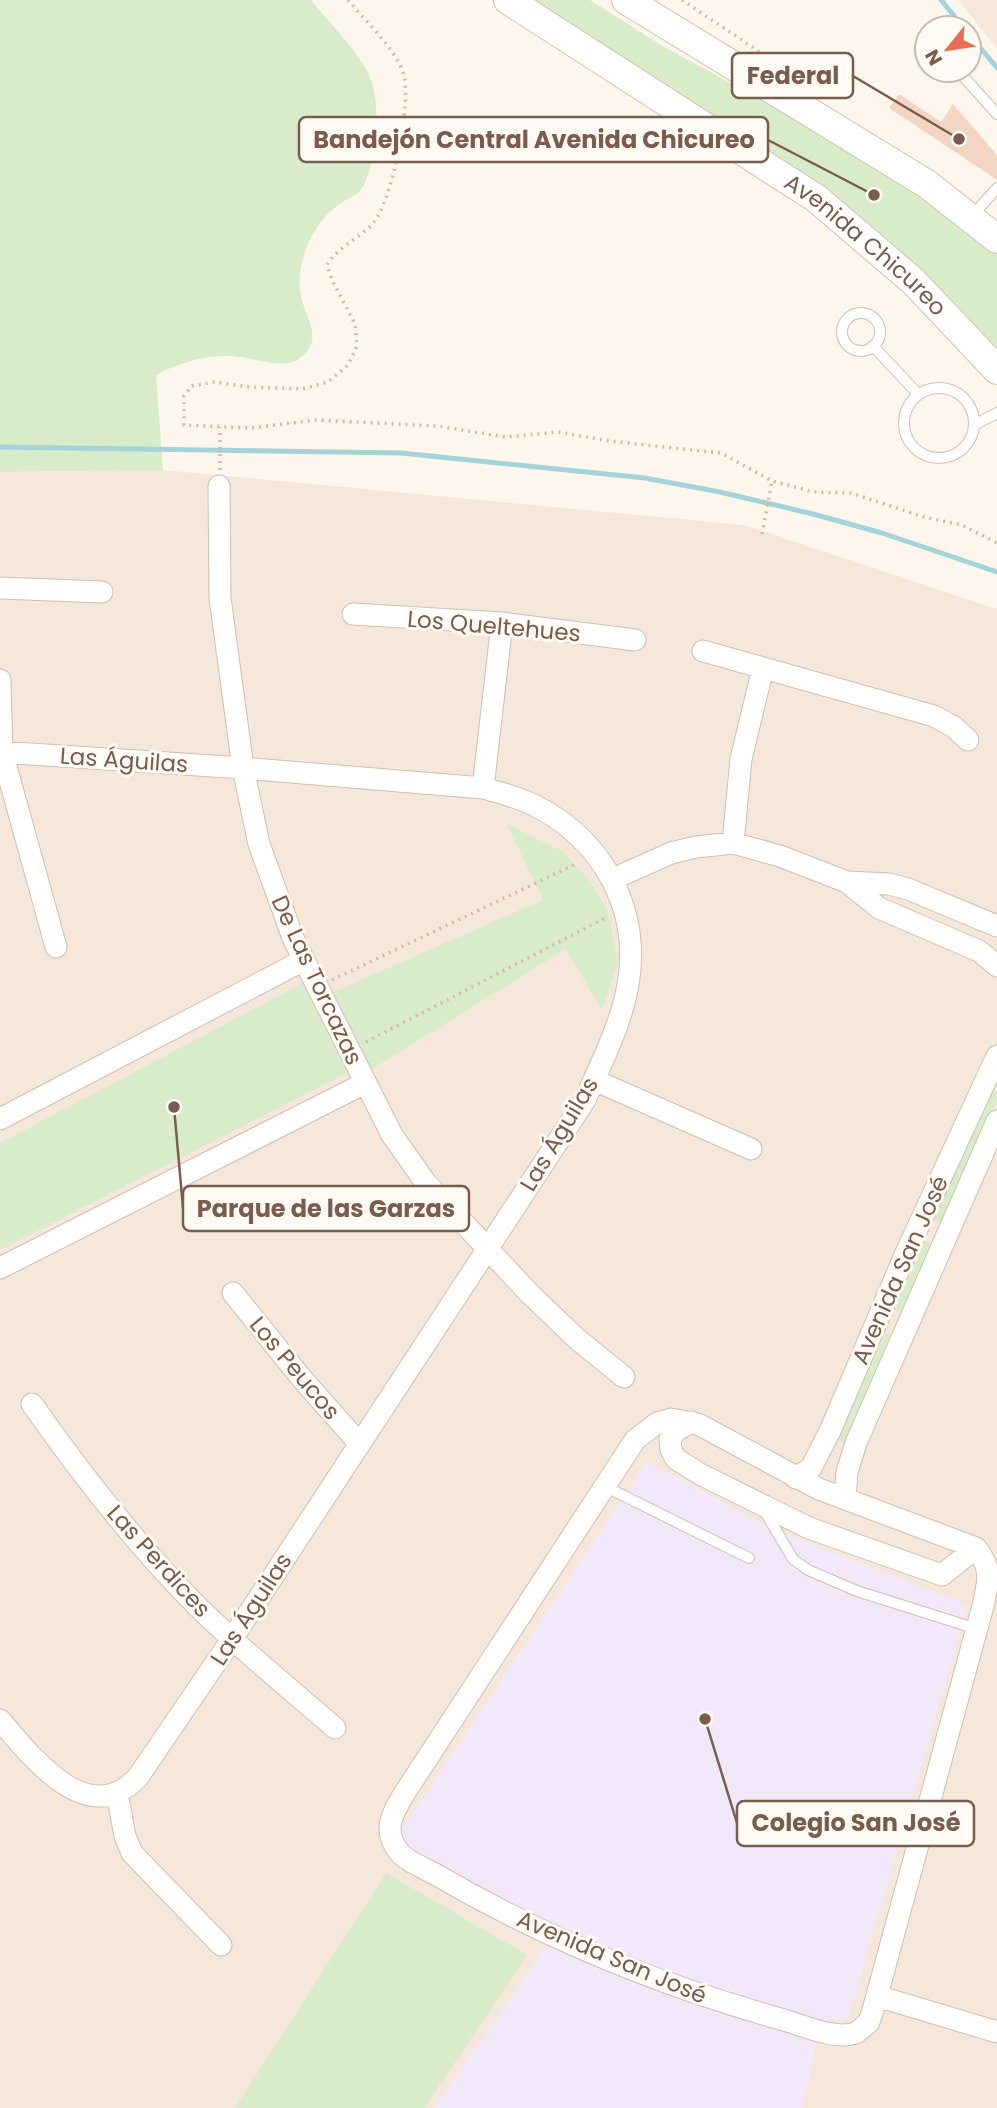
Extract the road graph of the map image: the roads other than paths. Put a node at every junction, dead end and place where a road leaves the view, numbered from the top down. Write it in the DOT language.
graph roads {
  1 [pos="508,0"];
  2 [pos="625,0"];
  3 [pos="970,84"];
  4 [pos="997,114"];
  5 [pos="997,188"];
  6 [pos="970,218"];
  7 [pos="997,239"];
  8 [pos="873,346"];
  9 [pos="997,370"];
  10 [pos="918,394"];
  11 [pos="997,413"];
  12 [pos="974,425"];
  13 [pos="219,486"];
  14 [pos="0,588"];
  15 [pos="102,592"];
  16 [pos="353,614"];
  17 [pos="502,623"];
  18 [pos="635,640"];
  19 [pos="703,651"];
  20 [pos="763,668"];
  21 [pos="0,680"];
  22 [pos="968,740"];
  23 [pos="1,752"];
  24 [pos="243,768"];
  25 [pos="483,788"];
  26 [pos="733,843"];
  27 [pos="613,879"];
  28 [pos="847,882"];
  29 [pos="997,926"];
  30 [pos="56,947"];
  31 [pos="304,960"];
  32 [pos="997,965"];
  33 [pos="997,976"];
  34 [pos="997,1056"];
  35 [pos="593,1080"];
  36 [pos="365,1083"];
  37 [pos="0,1119"];
  38 [pos="997,1121"];
  39 [pos="751,1149"];
  40 [pos="485,1249"];
  41 [pos="0,1268"];
  42 [pos="233,1293"];
  43 [pos="624,1377"];
  44 [pos="32,1404"];
  45 [pos="692,1422"];
  46 [pos="359,1443"];
  47 [pos="796,1478"];
  48 [pos="604,1486"];
  49 [pos="845,1499"];
  50 [pos="761,1505"];
  51 [pos="987,1548"];
  52 [pos="749,1558"];
  53 [pos="977,1629"];
  54 [pos="232,1639"];
  55 [pos="0,1720"];
  56 [pos="335,1728"];
  57 [pos="117,1794"];
  58 [pos="221,1945"];
  59 [pos="877,1996"];
  60 [pos="997,2032"];
  1 -- 9 [label="main road, Avenida Chicureo"];
  2 -- 6 [label="main road"];
  3 -- 4 [label="lane"];
  5 -- 6 [label="lane"];
  6 -- 7 [label="main road"];
  8 -- 10 [label="lane"];
  10 -- 12 [label="lane"];
  10 -- 12 [label="lane"];
  11 -- 12 [label="lane"];
  13 -- 24 [label="street, De Las Torcazas"];
  14 -- 15 [label="street"];
  16 -- 17 [label="street, Los Queltehues"];
  17 -- 18 [label="street, Los Queltehues"];
  17 -- 25 [label="street"];
  19 -- 20 [label="street"];
  20 -- 22 [label="street"];
  20 -- 26 [label="street"];
  21 -- 23 [label="street"];
  23 -- 24 [label="street, Las Águilas"];
  23 -- 30 [label="street"];
  24 -- 25 [label="street, Las Águilas"];
  24 -- 31 [label="street, De Las Torcazas"];
  25 -- 27 [label="street, Las Águilas"];
  26 -- 27 [label="street"];
  26 -- 28 [label="street"];
  27 -- 35 [label="street, Las Águilas"];
  28 -- 29 [label="street"];
  28 -- 32 [label="street"];
  31 -- 36 [label="street, De Las Torcazas"];
  31 -- 37 [label="street"];
  32 -- 33 [label="street"];
  34 -- 47 [label="street, Avenida San José"];
  35 -- 39 [label="street"];
  35 -- 40 [label="street, Las Águilas"];
  36 -- 40 [label="street, De Las Torcazas"];
  36 -- 41 [label="street"];
  38 -- 49 [label="street, Avenida San José"];
  40 -- 43 [label="street, De Las Torcazas"];
  40 -- 46 [label="street, Las Águilas"];
  42 -- 46 [label="street, Los Peucos"];
  44 -- 54 [label="street, Las Perdices"];
  45 -- 47 [label="street"];
  45 -- 48 [label="street, Avenida San José"];
  45 -- 50 [label="street"];
  46 -- 54 [label="street, Las Águilas"];
  47 -- 49 [label="street"];
  48 -- 52 [label="lane"];
  48 -- 59 [label="street, Avenida San José"];
  49 -- 51 [label="street"];
  50 -- 51 [label="street"];
  50 -- 53 [label="lane"];
  51 -- 53 [label="street, Avenida San José"];
  53 -- 59 [label="street, Avenida San José"];
  54 -- 56 [label="street, Las Perdices"];
  54 -- 57 [label="street, Las Águilas"];
  55 -- 57 [label="street"];
  57 -- 58 [label="street"];
  59 -- 60 [label="street"];
}
